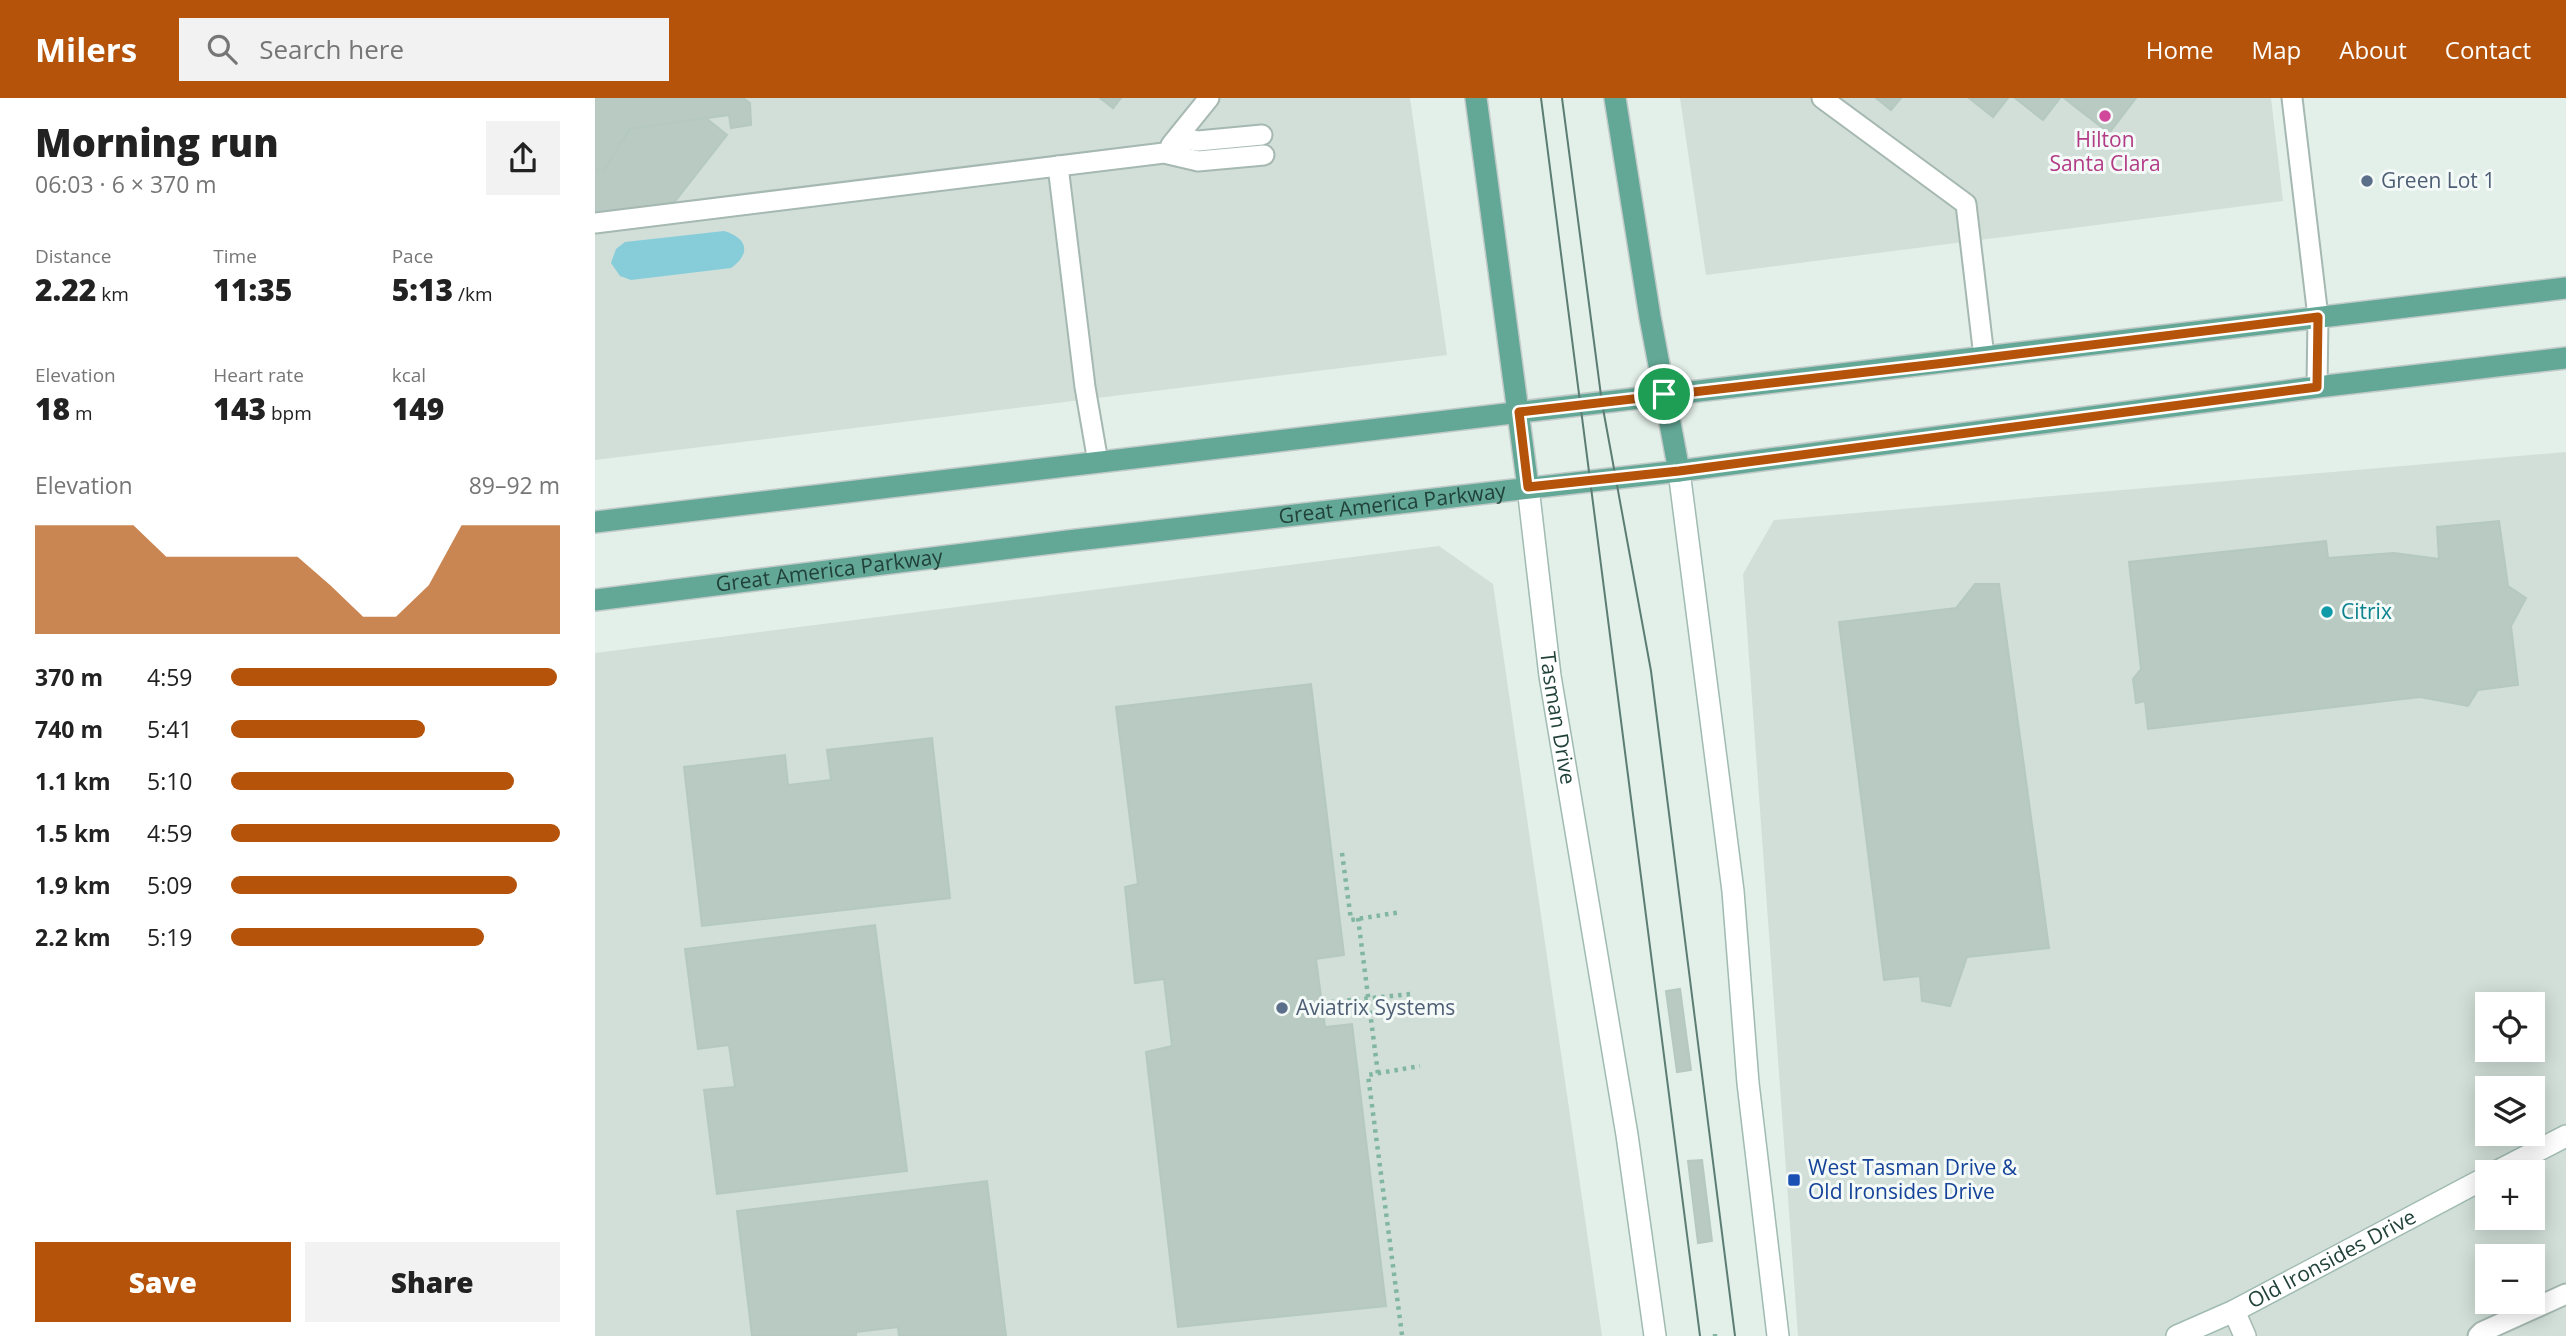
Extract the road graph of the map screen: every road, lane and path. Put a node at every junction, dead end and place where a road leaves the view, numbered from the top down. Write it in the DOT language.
graph roads {
  1 [pos="1209,98"];
  2 [pos="1476,98"];
  3 [pos="1615,98"];
  4 [pos="1822,98"];
  5 [pos="2292,98"];
  6 [pos="1262,135"];
  7 [pos="1178,138"];
  8 [pos="1164,153"];
  9 [pos="1264,155"];
  10 [pos="1058,166"];
  11 [pos="595,223"];
  12 [pos="2566,288"];
  13 [pos="2318,317"];
  14 [pos="1984,357"];
  15 [pos="2566,358"];
  16 [pos="2317,387"];
  17 [pos="1664,394"];
  18 [pos="1519,412"];
  19 [pos="1098,462"];
  20 [pos="1679,471"];
  21 [pos="1528,487"];
  22 [pos="595,522"];
  23 [pos="595,600"];
  24 [pos="1342,853"];
  25 [pos="1401,912"];
  26 [pos="1358,918"];
  27 [pos="1411,994"];
  28 [pos="1368,998"];
  29 [pos="1322,1003"];
  30 [pos="1420,1066"];
  31 [pos="1378,1074"];
  32 [pos="2566,1136"];
  33 [pos="2519,1160"];
  34 [pos="2475,1183"];
  35 [pos="2566,1294"];
  36 [pos="2234,1311"];
  37 [pos="1402,1335"];
  38 [pos="1655,1336"];
  39 [pos="1779,1336"];
  40 [pos="2177,1336"];
  41 [pos="2245,1336"];
  42 [pos="2478,1336"];
  1 -- 7 [label="lane"];
  2 -- 18 [label="main road, Tasman Drive"];
  3 -- 17 [label="main road"];
  4 -- 14 [label="lane"];
  5 -- 13 [label="lane"];
  6 -- 7 [label="lane"];
  7 -- 8 [label="lane"];
  8 -- 9 [label="lane"];
  8 -- 10 [label="lane"];
  10 -- 11 [label="lane"];
  10 -- 19 [label="lane"];
  12 -- 13 [label="main road"];
  13 -- 14 [label="main road"];
  13 -- 16 [label="lane"];
  14 -- 17 [label="main road"];
  15 -- 16 [label="main road, Great America Parkway"];
  16 -- 20 [label="main road, Great America Parkway"];
  17 -- 18 [label="main road"];
  17 -- 20 [label="main road"];
  18 -- 19 [label="main road"];
  18 -- 21 [label="main road, Tasman Drive"];
  19 -- 22 [label="main road"];
  20 -- 21 [label="main road, Great America Parkway"];
  20 -- 39 [label="main road"];
  21 -- 23 [label="main road, Great America Parkway"];
  21 -- 38 [label="main road, Tasman Drive"];
  24 -- 26 [label="path"];
  25 -- 26 [label="path"];
  26 -- 28 [label="path"];
  27 -- 28 [label="path"];
  28 -- 29 [label="path"];
  28 -- 31 [label="path"];
  30 -- 31 [label="path"];
  31 -- 37 [label="path"];
  32 -- 33 [label="main road"];
  34 -- 36 [label="main road, Old Ironsides Drive"];
  35 -- 42 [label="lane"];
  36 -- 40 [label="main road, Old Ironsides Drive"];
  36 -- 41 [label="main road"];
}
